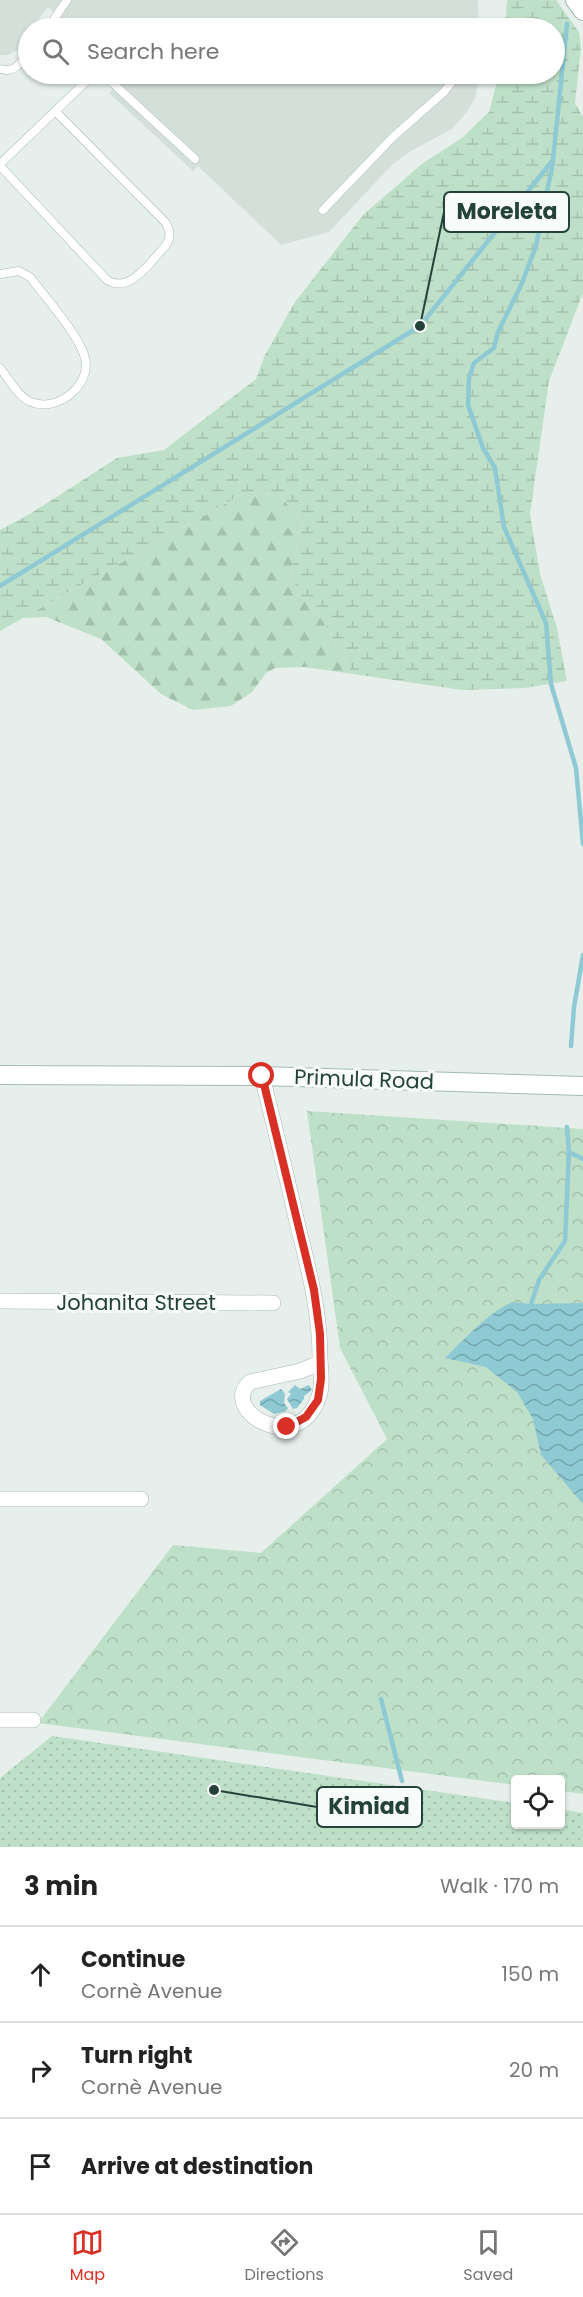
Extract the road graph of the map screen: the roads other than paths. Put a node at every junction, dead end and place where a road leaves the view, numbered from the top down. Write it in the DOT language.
graph roads {
  1 [pos="68,0"];
  2 [pos="575,0"];
  3 [pos="583,11"];
  4 [pos="57,18"];
  5 [pos="18,64"];
  6 [pos="0,69"];
  7 [pos="83,84"];
  8 [pos="114,84"];
  9 [pos="450,84"];
  10 [pos="55,111"];
  11 [pos="195,159"];
  12 [pos="0,165"];
  13 [pos="323,210"];
  14 [pos="0,274"];
  15 [pos="0,368"];
  16 [pos="0,1075"];
  17 [pos="262,1076"];
  18 [pos="583,1086"];
  19 [pos="0,1301"];
  20 [pos="273,1303"];
  21 [pos="320,1363"];
  22 [pos="141,1499"];
  23 [pos="0,1500"];
  24 [pos="0,1720"];
  25 [pos="33,1720"];
  1 -- 4 [label="lane"];
  2 -- 3 [label="street"];
  5 -- 6 [label="lane"];
  7 -- 10 [label="lane"];
  8 -- 11 [label="lane"];
  9 -- 13 [label="lane"];
  10 -- 12 [label="lane"];
  10 -- 12 [label="lane"];
  14 -- 15 [label="lane"];
  16 -- 17 [label="street, Primula Road"];
  17 -- 18 [label="street, Primula Road"];
  17 -- 21 [label="street"];
  19 -- 20 [label="street, Johanita Street"];
  21 -- 21 [label="street"];
  22 -- 23 [label="street"];
  24 -- 25 [label="street"];
}
